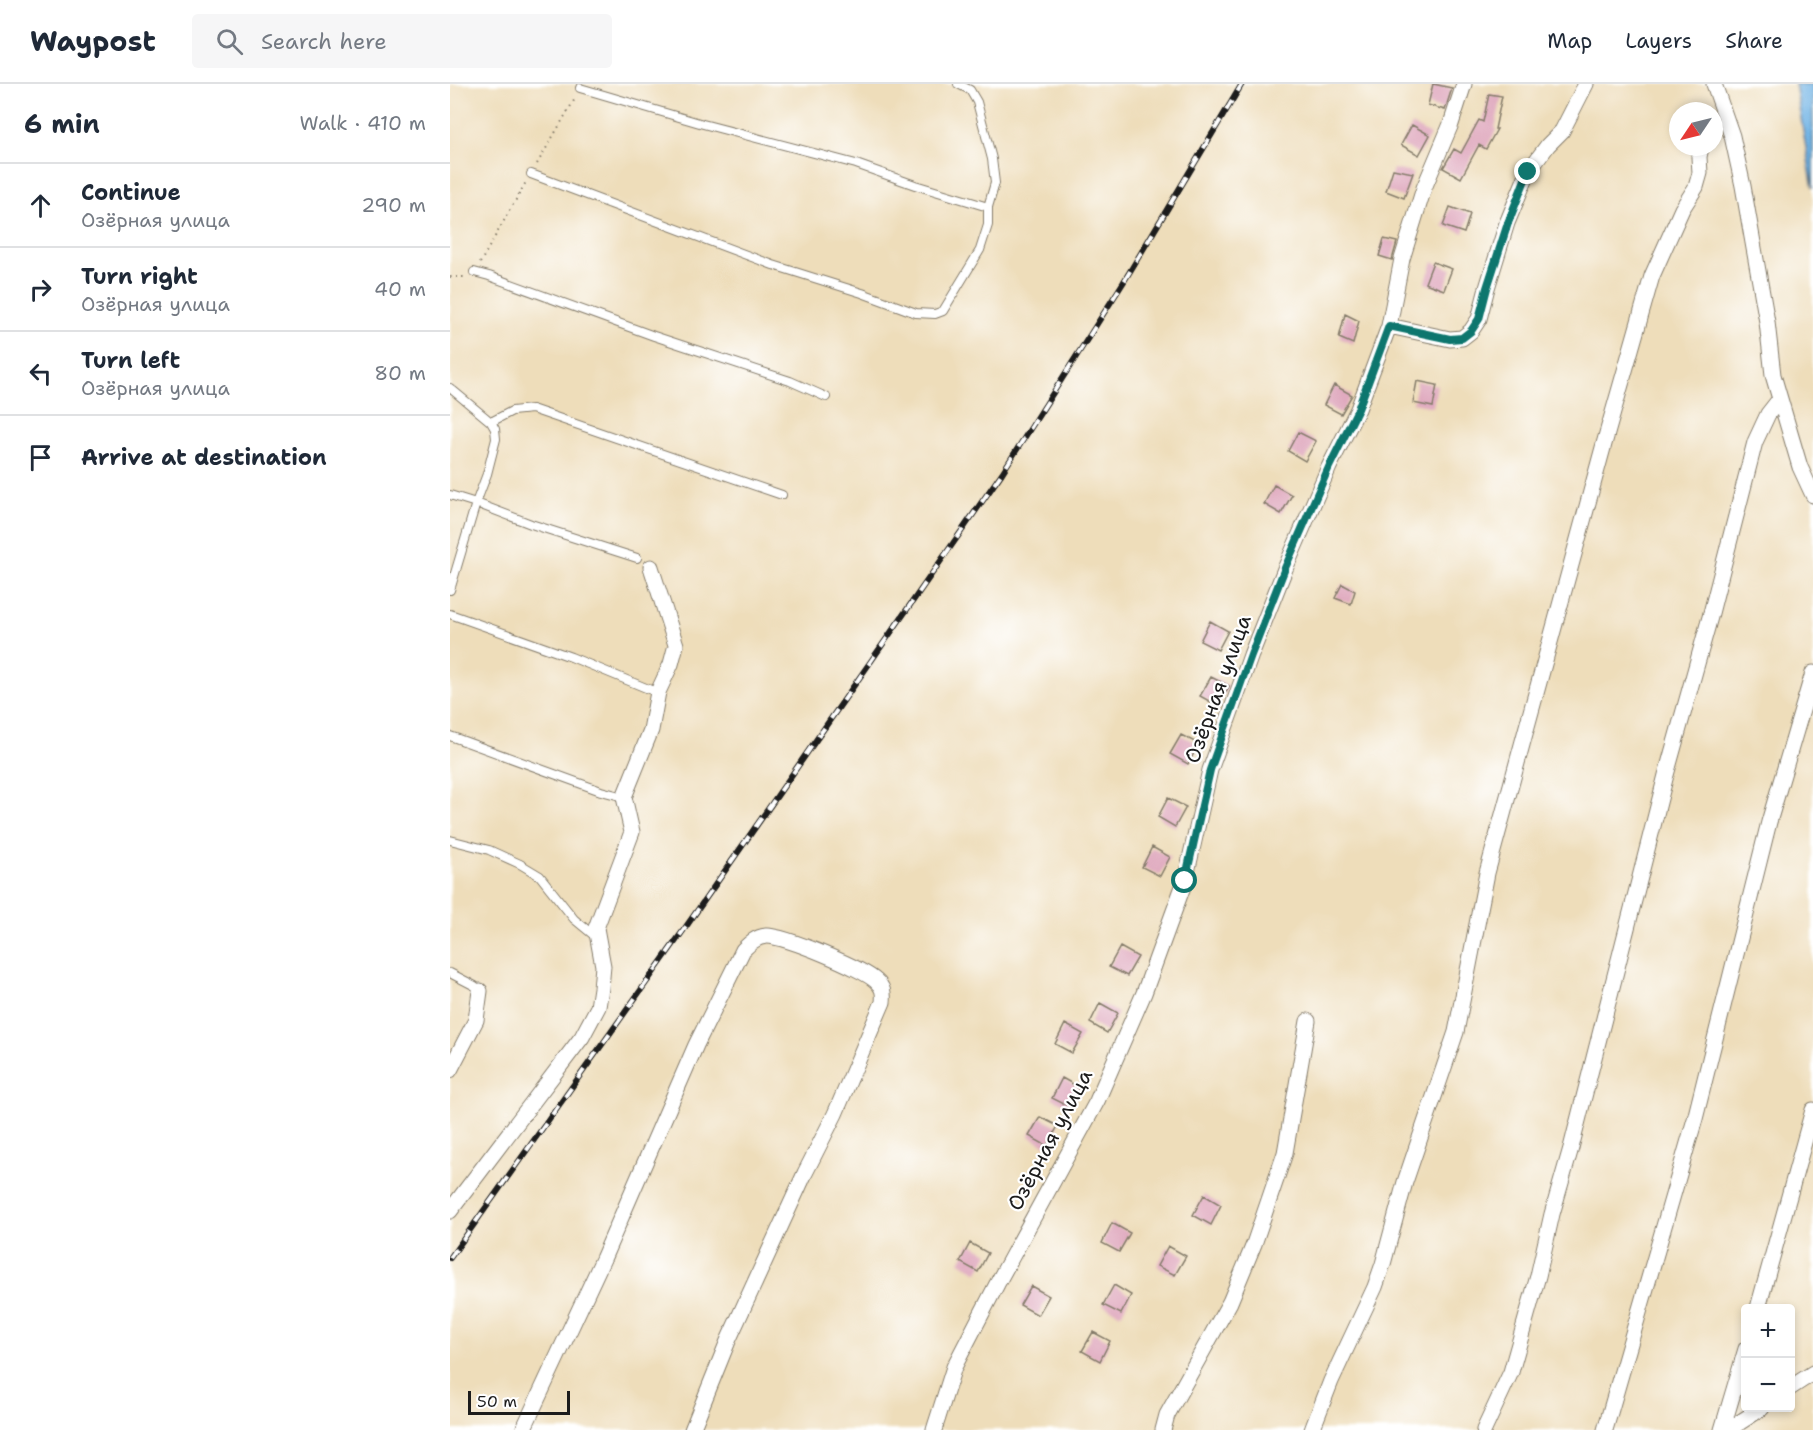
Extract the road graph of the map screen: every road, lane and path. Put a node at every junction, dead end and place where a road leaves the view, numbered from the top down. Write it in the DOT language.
graph roads {
  1 [pos="958,84"];
  2 [pos="1464,84"];
  3 [pos="1586,84"];
  4 [pos="1714,84"];
  5 [pos="580,88"];
  6 [pos="1716,102"];
  7 [pos="1723,119"];
  8 [pos="1699,156"];
  9 [pos="531,174"];
  10 [pos="988,207"];
  11 [pos="474,272"];
  12 [pos="450,277"];
  13 [pos="1389,326"];
  14 [pos="450,387"];
  15 [pos="826,397"];
  16 [pos="1779,400"];
  17 [pos="491,422"];
  18 [pos="450,495"];
  19 [pos="782,495"];
  20 [pos="1813,495"];
  21 [pos="476,503"];
  22 [pos="637,558"];
  23 [pos="651,567"];
  24 [pos="450,590"];
  25 [pos="450,614"];
  26 [pos="1813,673"];
  27 [pos="651,690"];
  28 [pos="450,736"];
  29 [pos="624,797"];
  30 [pos="450,840"];
  31 [pos="598,939"];
  32 [pos="450,973"];
  33 [pos="477,988"];
  34 [pos="1308,1021"];
  35 [pos="450,1070"];
  36 [pos="1813,1110"];
  37 [pos="450,1210"];
  38 [pos="1759,1304"];
  39 [pos="1743,1358"];
  40 [pos="1813,1373"];
  41 [pos="1795,1385"];
  42 [pos="1755,1412"];
  43 [pos="523,1430"];
  44 [pos="692,1430"];
  45 [pos="934,1430"];
  46 [pos="1162,1430"];
  47 [pos="1312,1430"];
  48 [pos="1484,1430"];
  49 [pos="1605,1430"];
  50 [pos="1722,1430"];
  51 [pos="1728,1430"];
  1 -- 10 [label="lane"];
  2 -- 13 [label="street, Озёрная улица"];
  3 -- 13 [label="street"];
  4 -- 6 [label="street"];
  5 -- 9 [label="path"];
  5 -- 10 [label="lane"];
  7 -- 16 [label="street"];
  8 -- 47 [label="street"];
  9 -- 10 [label="lane"];
  9 -- 11 [label="path"];
  11 -- 12 [label="path"];
  11 -- 15 [label="lane"];
  13 -- 45 [label="street, Озёрная улица"];
  14 -- 17 [label="lane"];
  16 -- 20 [label="street"];
  16 -- 48 [label="street"];
  17 -- 19 [label="lane"];
  17 -- 21 [label="lane"];
  18 -- 21 [label="lane"];
  21 -- 22 [label="lane"];
  21 -- 24 [label="lane"];
  23 -- 29 [label="street"];
  25 -- 27 [label="lane"];
  26 -- 49 [label="street"];
  28 -- 29 [label="lane"];
  29 -- 31 [label="street"];
  30 -- 31 [label="lane"];
  31 -- 37 [label="street"];
  32 -- 33 [label="lane"];
  33 -- 35 [label="street"];
  34 -- 46 [label="street"];
  36 -- 38 [label="street"];
  39 -- 50 [label="street"];
  40 -- 41 [label="street"];
  42 -- 51 [label="street"];
  43 -- 44 [label="street"];
}
